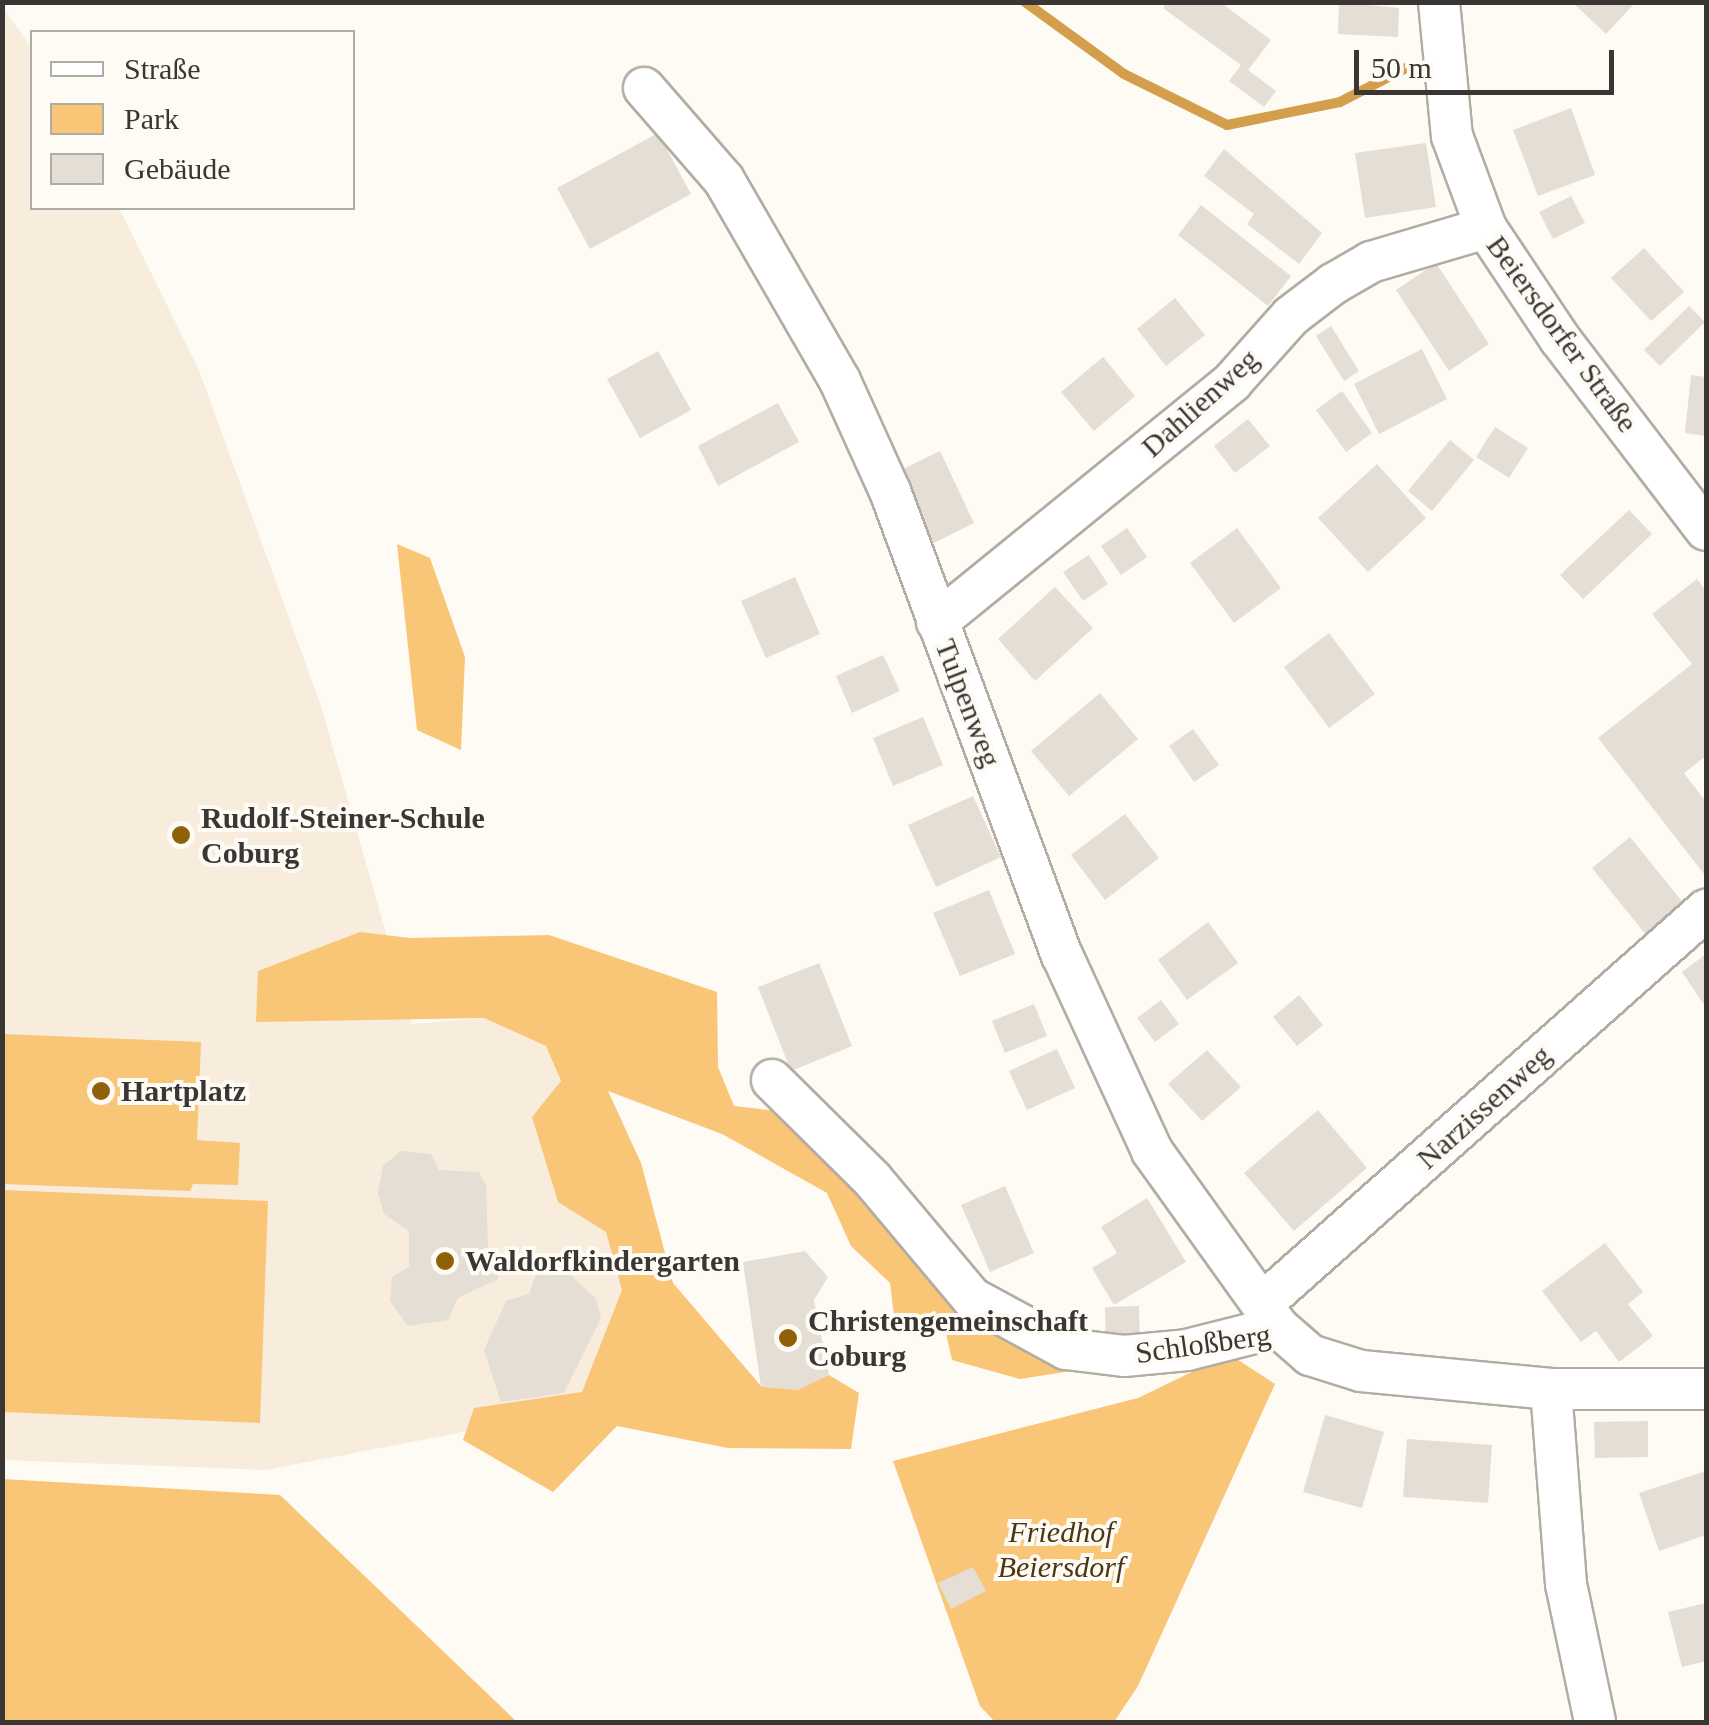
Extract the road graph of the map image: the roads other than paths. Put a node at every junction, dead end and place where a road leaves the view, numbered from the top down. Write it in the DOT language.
graph roads {
  1 [pos="1439,2"];
  2 [pos="644,88"];
  3 [pos="1486,228"];
  4 [pos="1706,530"];
  5 [pos="937,622"];
  6 [pos="1706,910"];
  7 [pos="772,1080"];
  8 [pos="1270,1316"];
  9 [pos="1552,1389"];
  10 [pos="1706,1389"];
  11 [pos="1596,1722"];
  1 -- 3 [label="street, Beiersdorfer Straße"];
  2 -- 5 [label="street, Tulpenweg"];
  3 -- 4 [label="street, Beiersdorfer Straße"];
  3 -- 5 [label="street, Dahlienweg"];
  5 -- 8 [label="street, Tulpenweg"];
  6 -- 8 [label="street, Narzissenweg"];
  7 -- 8 [label="street, Schloßberg"];
  8 -- 9 [label="street, Schloßberg"];
  9 -- 10 [label="street, Schloßberg"];
  9 -- 11 [label="street"];
}
